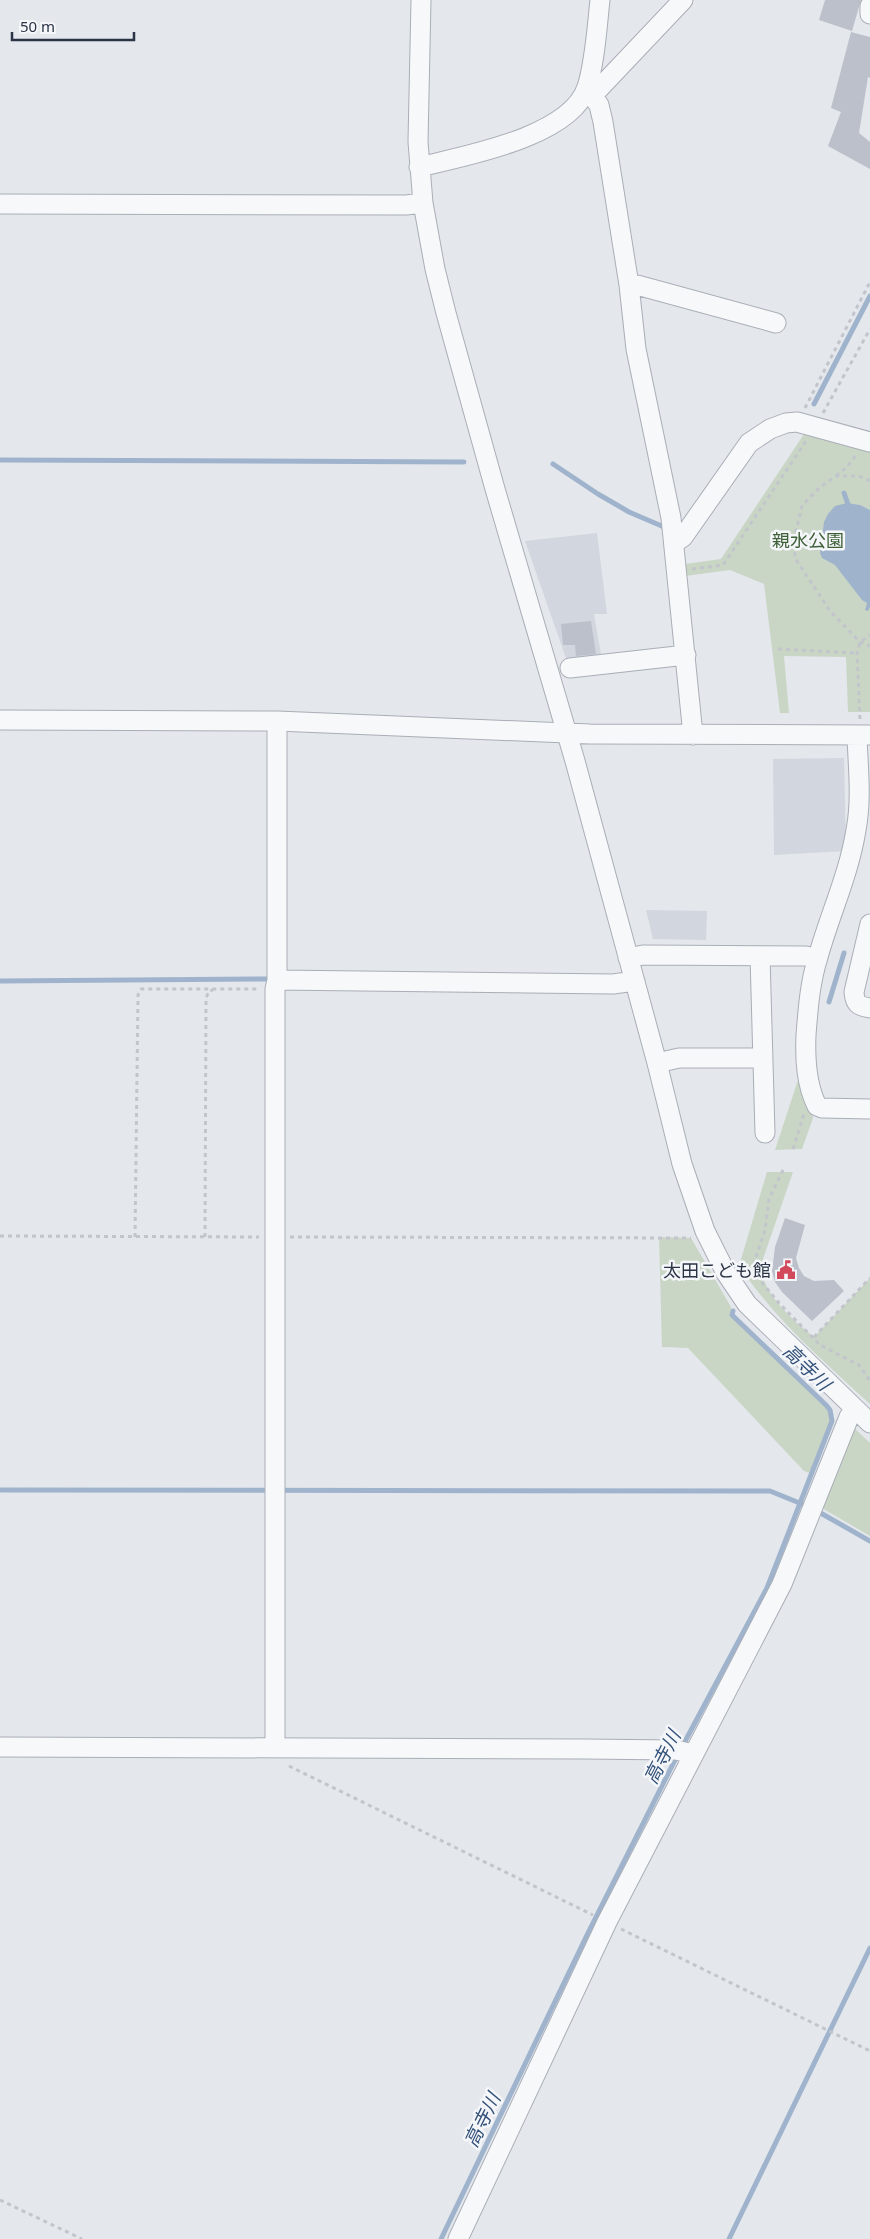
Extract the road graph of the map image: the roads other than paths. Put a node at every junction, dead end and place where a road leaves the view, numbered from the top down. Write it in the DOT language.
graph roads {
  1 [pos="421,0"];
  2 [pos="600,0"];
  3 [pos="683,0"];
  4 [pos="870,6"];
  5 [pos="870,14"];
  6 [pos="590,92"];
  7 [pos="419,167"];
  8 [pos="423,203"];
  9 [pos="0,204"];
  10 [pos="629,285"];
  11 [pos="776,323"];
  12 [pos="868,437"];
  13 [pos="674,543"];
  14 [pos="686,655"];
  15 [pos="570,668"];
  16 [pos="0,720"];
  17 [pos="277,721"];
  18 [pos="862,730"];
  19 [pos="565,733"];
  20 [pos="693,735"];
  21 [pos="865,806"];
  22 [pos="870,924"];
  23 [pos="760,956"];
  24 [pos="628,958"];
  25 [pos="817,958"];
  26 [pos="635,981"];
  27 [pos="276,985"];
  28 [pos="870,1008"];
  29 [pos="763,1058"];
  30 [pos="657,1063"];
  31 [pos="870,1109"];
  32 [pos="765,1133"];
  33 [pos="855,1409"];
  34 [pos="870,1423"];
  35 [pos="0,1747"];
  36 [pos="275,1748"];
  37 [pos="693,1754"];
  38 [pos="458,2239"];
  1 -- 7 [label="street"];
  2 -- 6 [label="street"];
  3 -- 6 [label="street"];
  4 -- 5 [label="street"];
  6 -- 7 [label="street"];
  6 -- 10 [label="street"];
  7 -- 8 [label="street"];
  8 -- 9 [label="street"];
  8 -- 19 [label="street"];
  10 -- 11 [label="street"];
  10 -- 13 [label="street"];
  12 -- 13 [label="street"];
  13 -- 14 [label="street"];
  14 -- 15 [label="street"];
  14 -- 20 [label="street"];
  16 -- 17 [label="street"];
  17 -- 19 [label="street"];
  17 -- 27 [label="street"];
  18 -- 20 [label="street"];
  18 -- 21 [label="street"];
  19 -- 20 [label="street"];
  19 -- 24 [label="street"];
  21 -- 25 [label="street"];
  22 -- 28 [label="street"];
  23 -- 24 [label="street"];
  23 -- 25 [label="street"];
  23 -- 29 [label="street"];
  24 -- 26 [label="street"];
  25 -- 31 [label="street"];
  26 -- 27 [label="street"];
  26 -- 30 [label="street"];
  27 -- 36 [label="street"];
  29 -- 30 [label="street"];
  29 -- 32 [label="street"];
  30 -- 33 [label="street"];
  33 -- 34 [label="street"];
  33 -- 37 [label="street"];
  35 -- 36 [label="street"];
  36 -- 37 [label="street"];
  37 -- 38 [label="street"];
}
